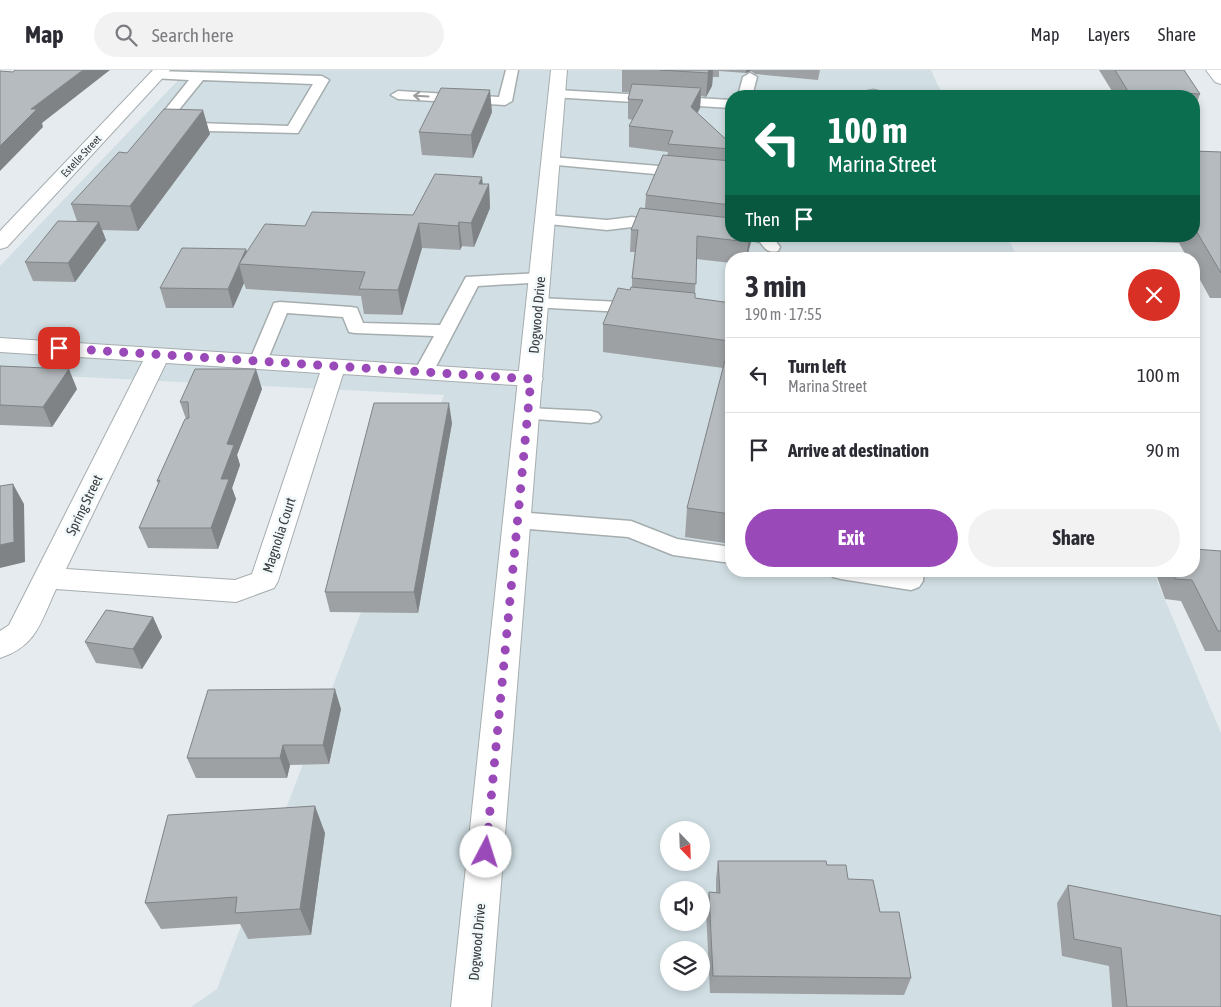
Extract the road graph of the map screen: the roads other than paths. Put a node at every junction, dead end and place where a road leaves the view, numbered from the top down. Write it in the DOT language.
graph roads {
  1 [pos="512,70"];
  2 [pos="559,70"];
  3 [pos="1214,70"];
  4 [pos="159,72"];
  5 [pos="199,76"];
  6 [pos="750,77"];
  7 [pos="1221,79"];
  8 [pos="747,90"];
  9 [pos="557,94"];
  10 [pos="398,95"];
  11 [pos="725,104"];
  12 [pos="551,161"];
  13 [pos="725,176"];
  14 [pos="545,220"];
  15 [pos="682,228"];
  16 [pos="768,242"];
  17 [pos="0,243"];
  18 [pos="772,247"];
  19 [pos="539,291"];
  20 [pos="658,309"];
  21 [pos="446,331"];
  22 [pos="0,345"];
  23 [pos="158,355"];
  24 [pos="258,362"];
  25 [pos="334,366"];
  26 [pos="424,372"];
  27 [pos="531,379"];
  28 [pos="528,414"];
  29 [pos="591,417"];
  30 [pos="517,520"];
  31 [pos="725,554"];
  32 [pos="883,577"];
  33 [pos="911,577"];
  34 [pos="48,578"];
  35 [pos="0,646"];
  36 [pos="471,1007"];
  1 -- 10 [label="lane, one-way"];
  2 -- 9 [label="street, Dogwood Drive"];
  3 -- 7 [label="street"];
  4 -- 5 [label="lane"];
  4 -- 17 [label="street, Estelle Street"];
  5 -- 5 [label="lane"];
  6 -- 8 [label="lane"];
  9 -- 11 [label="lane"];
  9 -- 12 [label="street, Dogwood Drive"];
  12 -- 13 [label="lane"];
  12 -- 14 [label="street, Dogwood Drive"];
  14 -- 15 [label="lane"];
  14 -- 19 [label="street, Dogwood Drive"];
  16 -- 18 [label="lane"];
  19 -- 20 [label="lane"];
  19 -- 21 [label="lane"];
  19 -- 27 [label="street, Dogwood Drive"];
  21 -- 24 [label="lane"];
  21 -- 26 [label="lane"];
  22 -- 23 [label="street"];
  23 -- 24 [label="street"];
  23 -- 34 [label="street, Spring Street"];
  24 -- 25 [label="street"];
  25 -- 26 [label="street"];
  25 -- 34 [label="street, Magnolia Court"];
  26 -- 27 [label="street"];
  27 -- 28 [label="street, Dogwood Drive"];
  28 -- 29 [label="lane"];
  28 -- 30 [label="street, Dogwood Drive"];
  30 -- 31 [label="lane"];
  30 -- 36 [label="street, Dogwood Drive"];
  32 -- 33 [label="lane"];
  34 -- 35 [label="street, Spring Street"];
}
